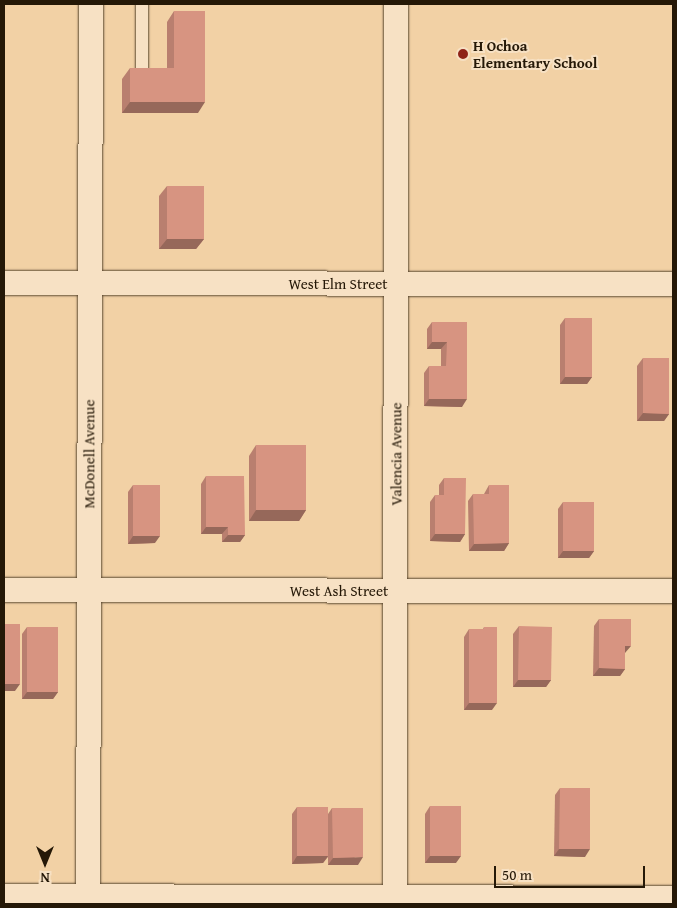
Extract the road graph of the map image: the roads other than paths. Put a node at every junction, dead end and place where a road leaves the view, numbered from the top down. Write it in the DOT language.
graph roads {
  1 [pos="91,4"];
  2 [pos="142,4"];
  3 [pos="396,4"];
  4 [pos="142,73"];
  5 [pos="4,283"];
  6 [pos="90,283"];
  7 [pos="396,284"];
  8 [pos="673,284"];
  9 [pos="4,590"];
  10 [pos="89,590"];
  11 [pos="396,591"];
  12 [pos="673,591"];
  13 [pos="4,896"];
  14 [pos="673,898"];
  15 [pos="88,900"];
  16 [pos="395,901"];
  1 -- 6 [label="street, McDonell Avenue"];
  2 -- 4 [label="lane"];
  3 -- 7 [label="street, Valencia Avenue"];
  5 -- 6 [label="street, West Elm Street"];
  6 -- 7 [label="street, West Elm Street"];
  6 -- 10 [label="street, McDonell Avenue"];
  7 -- 8 [label="street, West Elm Street"];
  7 -- 11 [label="street, Valencia Avenue"];
  9 -- 10 [label="street, West Ash Street"];
  10 -- 11 [label="street, West Ash Street"];
  10 -- 15 [label="street, McDonell Avenue"];
  11 -- 12 [label="street, West Ash Street"];
  11 -- 16 [label="street, Valencia Avenue"];
  13 -- 15 [label="street"];
  14 -- 16 [label="street"];
  15 -- 16 [label="street"];
}
